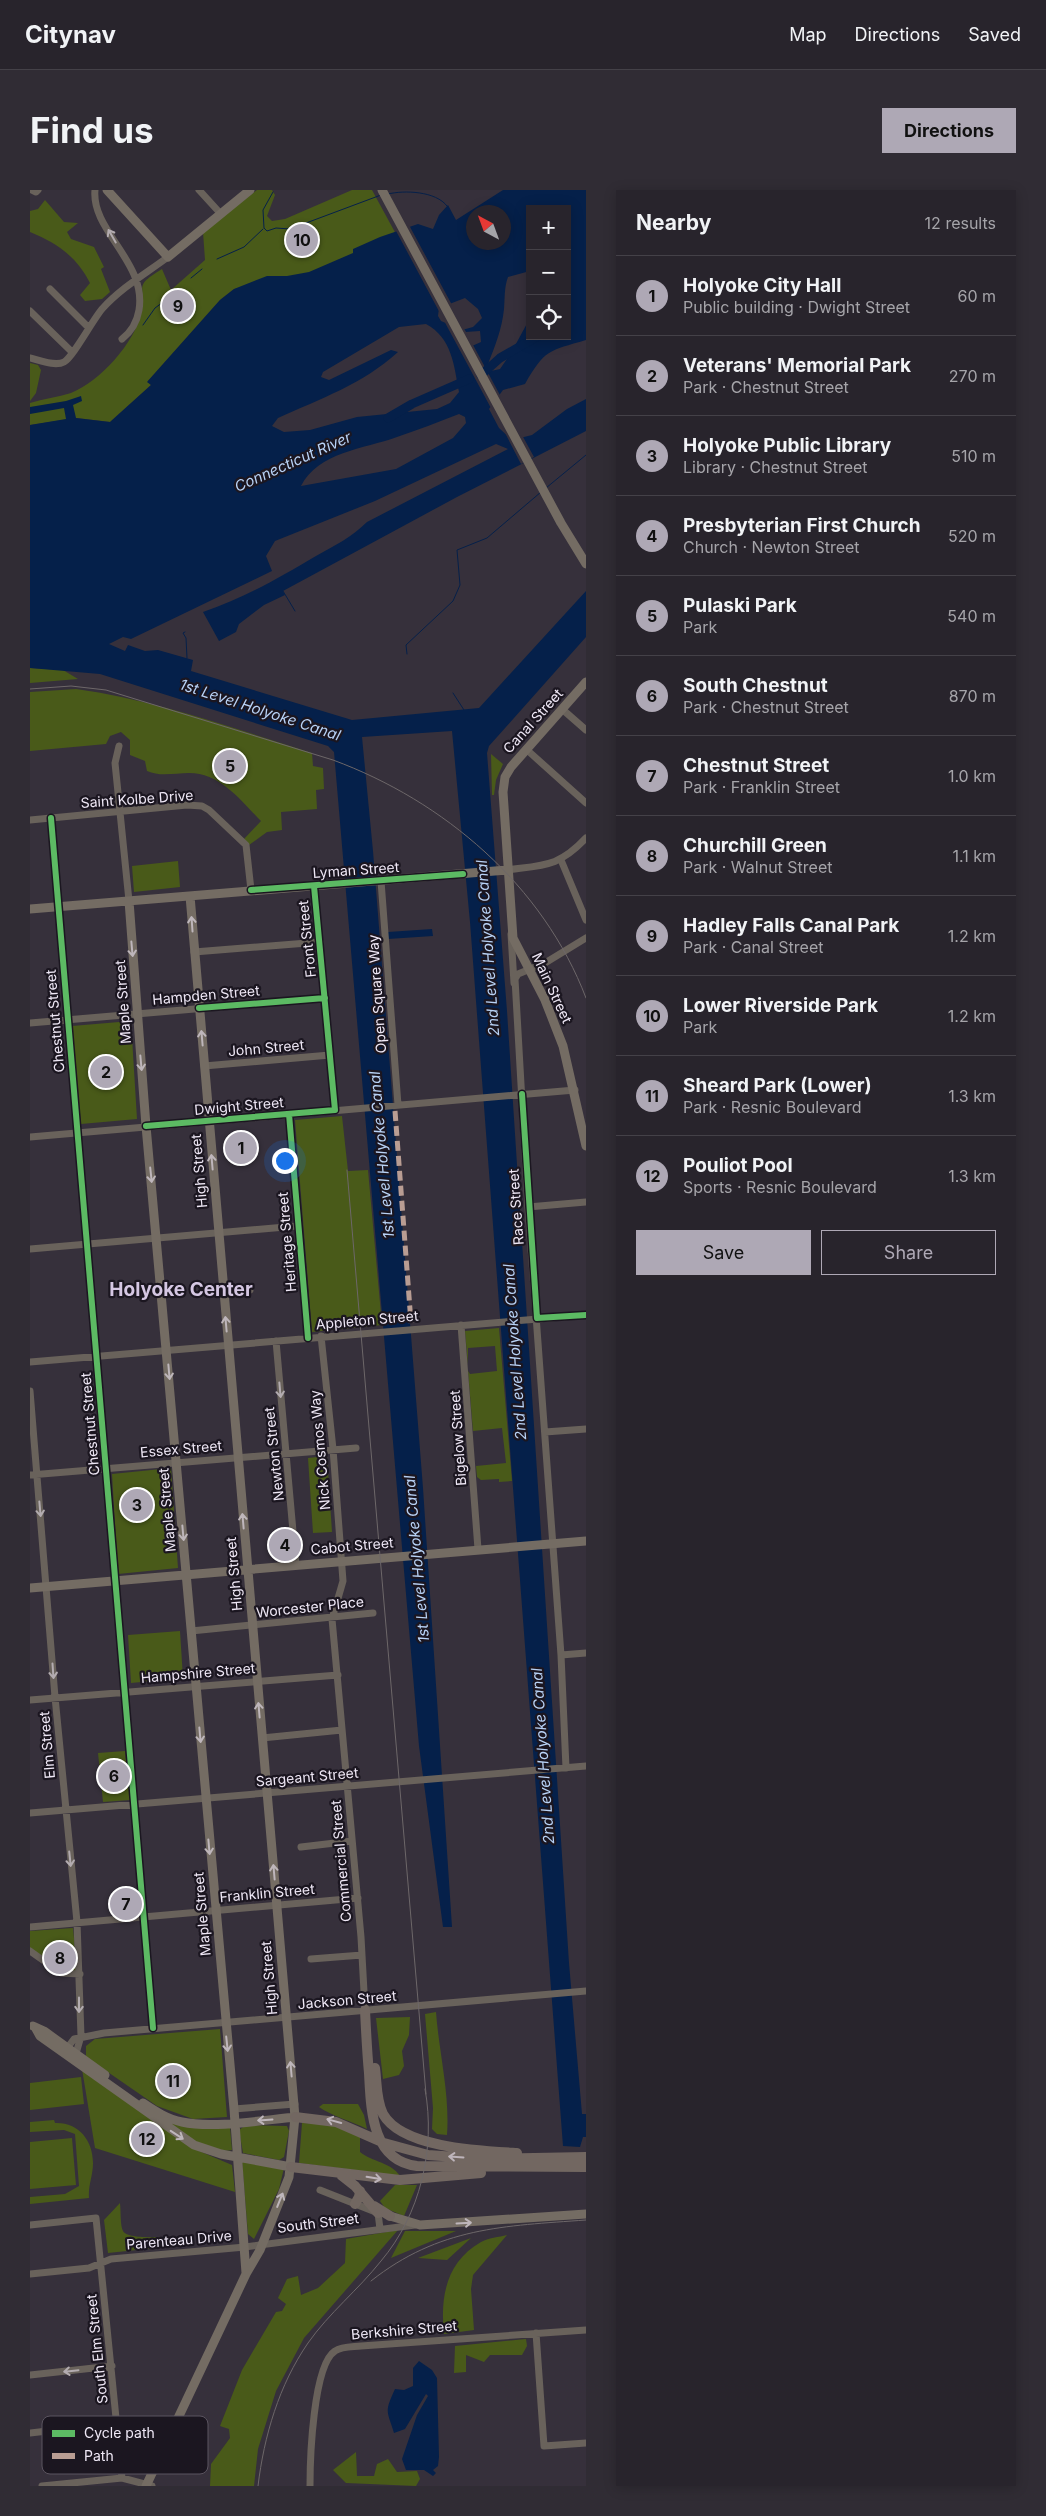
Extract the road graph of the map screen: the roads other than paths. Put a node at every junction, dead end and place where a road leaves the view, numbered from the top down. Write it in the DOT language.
graph roads {
  1 [pos="32,190"];
  2 [pos="38,190"];
  3 [pos="95,190"];
  4 [pos="107,190"];
  5 [pos="199,190"];
  6 [pos="250,190"];
  7 [pos="382,190"];
  8 [pos="220,213"];
  9 [pos="168,256"];
  10 [pos="137,278"];
  11 [pos="50,289"];
  12 [pos="30,311"];
  13 [pos="88,326"];
  14 [pos="122,339"];
  15 [pos="72,352"];
  16 [pos="30,358"];
  17 [pos="586,564"];
  18 [pos="586,682"];
  19 [pos="562,709"];
  20 [pos="586,730"];
  21 [pos="119,746"];
  22 [pos="526,749"];
  23 [pos="586,803"];
  24 [pos="120,812"];
  25 [pos="51,818"];
  26 [pos="30,820"];
  27 [pos="586,838"];
  28 [pos="561,860"];
  29 [pos="503,870"];
  30 [pos="379,881"];
  31 [pos="314,886"];
  32 [pos="251,890"];
  33 [pos="190,896"];
  34 [pos="128,901"];
  35 [pos="59,907"];
  36 [pos="30,909"];
  37 [pos="586,920"];
  38 [pos="511,926"];
  39 [pos="586,938"];
  40 [pos="320,942"];
  41 [pos="194,952"];
  42 [pos="530,970"];
  43 [pos="515,988"];
  44 [pos="325,998"];
  45 [pos="199,1008"];
  46 [pos="138,1014"];
  47 [pos="67,1020"];
  48 [pos="30,1023"];
  49 [pos="330,1055"];
  50 [pos="204,1066"];
  51 [pos="575,1090"];
  52 [pos="518,1095"];
  53 [pos="396,1105"];
  54 [pos="335,1110"];
  55 [pos="289,1114"];
  56 [pos="208,1121"];
  57 [pos="146,1126"];
  58 [pos="77,1132"];
  59 [pos="30,1136"];
  60 [pos="586,1146"];
  61 [pos="586,1202"];
  62 [pos="528,1207"];
  63 [pos="297,1226"];
  64 [pos="218,1232"];
  65 [pos="157,1239"];
  66 [pos="87,1244"];
  67 [pos="30,1249"];
  68 [pos="250,1290"];
  69 [pos="223,1292"];
  70 [pos="586,1315"];
  71 [pos="537,1318"];
  72 [pos="461,1325"];
  73 [pos="321,1336"];
  74 [pos="308,1338"];
  75 [pos="276,1341"];
  76 [pos="228,1344"];
  77 [pos="167,1350"];
  78 [pos="97,1356"];
  79 [pos="30,1362"];
  80 [pos="30,1391"];
  81 [pos="586,1429"];
  82 [pos="545,1432"];
  83 [pos="356,1448"];
  84 [pos="333,1450"];
  85 [pos="286,1454"];
  86 [pos="237,1457"];
  87 [pos="177,1462"];
  88 [pos="106,1468"];
  89 [pos="34,1475"];
  90 [pos="586,1541"];
  91 [pos="550,1543"];
  92 [pos="478,1549"];
  93 [pos="342,1560"];
  94 [pos="296,1565"];
  95 [pos="247,1569"];
  96 [pos="186,1574"];
  97 [pos="117,1580"];
  98 [pos="47,1586"];
  99 [pos="30,1588"];
  100 [pos="373,1613"];
  101 [pos="332,1619"];
  102 [pos="252,1626"];
  103 [pos="191,1631"];
  104 [pos="586,1653"];
  105 [pos="561,1655"];
  106 [pos="338,1675"];
  107 [pos="257,1681"];
  108 [pos="196,1686"];
  109 [pos="126,1692"];
  110 [pos="55,1697"];
  111 [pos="30,1700"];
  112 [pos="342,1730"];
  113 [pos="262,1738"];
  114 [pos="586,1766"];
  115 [pos="562,1768"];
  116 [pos="346,1786"];
  117 [pos="267,1793"];
  118 [pos="205,1798"];
  119 [pos="134,1805"];
  120 [pos="66,1810"];
  121 [pos="30,1813"];
  122 [pos="352,1842"];
  123 [pos="301,1848"];
  124 [pos="358,1898"];
  125 [pos="277,1906"];
  126 [pos="215,1910"];
  127 [pos="145,1917"];
  128 [pos="76,1922"];
  129 [pos="30,1927"];
  130 [pos="30,1951"];
  131 [pos="362,1955"];
  132 [pos="311,1958"];
  133 [pos="80,1974"];
  134 [pos="586,1991"];
  135 [pos="365,2010"];
  136 [pos="286,2018"];
  137 [pos="225,2023"];
  138 [pos="32,2025"];
  139 [pos="154,2028"];
  140 [pos="81,2036"];
  141 [pos="65,2050"];
  142 [pos="75,2057"];
  143 [pos="295,2104"];
  144 [pos="234,2109"];
  145 [pos="296,2117"];
  146 [pos="234,2122"];
  147 [pos="237,2156"];
  148 [pos="557,2157"];
  149 [pos="586,2157"];
  150 [pos="291,2167"];
  151 [pos="586,2167"];
  152 [pos="338,2173"];
  153 [pos="320,2190"];
  154 [pos="360,2191"];
  155 [pos="355,2204"];
  156 [pos="375,2209"];
  157 [pos="586,2214"];
  158 [pos="390,2216"];
  159 [pos="401,2224"];
  160 [pos="30,2225"];
  161 [pos="380,2229"];
  162 [pos="261,2244"];
  163 [pos="245,2247"];
  164 [pos="100,2264"];
  165 [pos="30,2274"];
  166 [pos="246,2274"];
  167 [pos="586,2330"];
  168 [pos="536,2333"];
  169 [pos="112,2366"];
  170 [pos="30,2375"];
  171 [pos="117,2416"];
  172 [pos="180,2416"];
  173 [pos="586,2443"];
  174 [pos="122,2474"];
  175 [pos="154,2474"];
  176 [pos="122,2478"];
  177 [pos="42,2486"];
  178 [pos="148,2486"];
  179 [pos="310,2486"];
  1 -- 2 [label="street"];
  10 -- 3 [label="street, one-way"];
  4 -- 9 [label="main road"];
  5 -- 8 [label="street"];
  6 -- 8 [label="main road"];
  7 -- 17 [label="main road"];
  8 -- 9 [label="main road"];
  9 -- 10 [label="street"];
  10 -- 13 [label="street"];
  10 -- 14 [label="street"];
  11 -- 13 [label="street"];
  12 -- 15 [label="street"];
  13 -- 15 [label="street"];
  15 -- 16 [label="street"];
  18 -- 19 [label="main road, Canal Street"];
  19 -- 20 [label="street"];
  19 -- 22 [label="main road, Canal Street"];
  21 -- 24 [label="street, Maple Street"];
  22 -- 23 [label="street"];
  22 -- 29 [label="main road, Canal Street"];
  24 -- 25 [label="street, Saint Kolbe Drive"];
  24 -- 32 [label="street, Saint Kolbe Drive"];
  24 -- 34 [label="street, Maple Street"];
  25 -- 26 [label="street, Saint Kolbe Drive"];
  25 -- 35 [label="street, Chestnut Street"];
  27 -- 28 [label="street, Lyman Street"];
  28 -- 29 [label="street, Lyman Street"];
  28 -- 37 [label="street"];
  29 -- 30 [label="main road, Lyman Street"];
  29 -- 38 [label="main road, Main Street"];
  30 -- 31 [label="main road, Lyman Street"];
  30 -- 53 [label="street, Open Square Way"];
  31 -- 32 [label="main road, Lyman Street"];
  31 -- 40 [label="street, Front Street"];
  32 -- 33 [label="main road, Lyman Street"];
  33 -- 34 [label="main road, Lyman Street"];
  41 -- 33 [label="main road, High Street, one-way"];
  34 -- 35 [label="main road, Lyman Street"];
  34 -- 46 [label="main road, Maple Street, one-way"];
  35 -- 36 [label="main road, Lyman Street"];
  35 -- 47 [label="street, Chestnut Street"];
  38 -- 42 [label="main road, Main Street"];
  38 -- 43 [label="street, Race Street"];
  39 -- 42 [label="street"];
  40 -- 41 [label="street"];
  40 -- 44 [label="street, Front Street"];
  41 -- 45 [label="main road, High Street"];
  42 -- 43 [label="street"];
  42 -- 51 [label="main road, Main Street"];
  43 -- 52 [label="street, Race Street"];
  44 -- 45 [label="street, Hampden Street"];
  44 -- 49 [label="street, Front Street"];
  45 -- 46 [label="street, Hampden Street"];
  50 -- 45 [label="main road, High Street, one-way"];
  46 -- 47 [label="street, Hampden Street"];
  46 -- 57 [label="main road, Maple Street, one-way"];
  47 -- 48 [label="street, Hampden Street"];
  47 -- 58 [label="street, Chestnut Street"];
  49 -- 50 [label="street, John Street"];
  49 -- 54 [label="street, Front Street"];
  50 -- 56 [label="main road, High Street"];
  51 -- 52 [label="street, Dwight Street"];
  51 -- 60 [label="main road, Main Street"];
  52 -- 53 [label="street, Dwight Street"];
  52 -- 62 [label="street, Race Street"];
  53 -- 54 [label="street, Dwight Street"];
  54 -- 55 [label="street, Dwight Street"];
  55 -- 56 [label="street, Dwight Street"];
  55 -- 63 [label="street, Heritage Street"];
  56 -- 57 [label="street, Dwight Street"];
  64 -- 56 [label="main road, High Street, one-way"];
  57 -- 58 [label="street, Dwight Street"];
  57 -- 65 [label="main road, Maple Street, one-way"];
  58 -- 59 [label="street, Dwight Street"];
  58 -- 66 [label="street, Chestnut Street"];
  61 -- 62 [label="street"];
  62 -- 71 [label="street, Race Street"];
  63 -- 64 [label="street"];
  63 -- 74 [label="street, Heritage Street"];
  64 -- 65 [label="street"];
  64 -- 69 [label="main road, High Street"];
  65 -- 66 [label="street"];
  65 -- 77 [label="main road, Maple Street"];
  66 -- 67 [label="street"];
  66 -- 78 [label="street, Chestnut Street"];
  68 -- 69 [label="street"];
  76 -- 69 [label="main road, High Street, one-way"];
  70 -- 71 [label="street, Appleton Street"];
  71 -- 72 [label="street, Appleton Street"];
  71 -- 82 [label="street, Race Street"];
  72 -- 73 [label="street, Appleton Street"];
  72 -- 92 [label="street, Bigelow Street"];
  73 -- 74 [label="street, Appleton Street"];
  73 -- 84 [label="street, Nick Cosmos Way"];
  74 -- 75 [label="street, Appleton Street"];
  75 -- 76 [label="street, Appleton Street"];
  75 -- 85 [label="street, Newton Street, one-way"];
  76 -- 77 [label="street, Appleton Street"];
  76 -- 86 [label="main road, High Street"];
  77 -- 78 [label="street, Appleton Street"];
  77 -- 87 [label="main road, Maple Street, one-way"];
  78 -- 79 [label="street, Appleton Street"];
  78 -- 88 [label="street, Chestnut Street"];
  80 -- 89 [label="street, Elm Street"];
  81 -- 82 [label="street"];
  82 -- 91 [label="street, Race Street"];
  83 -- 84 [label="street, Essex Street"];
  84 -- 85 [label="street, Essex Street"];
  84 -- 93 [label="street, Nick Cosmos Way"];
  85 -- 86 [label="street, Essex Street"];
  85 -- 94 [label="street, Newton Street"];
  86 -- 87 [label="street, Essex Street"];
  95 -- 86 [label="main road, High Street, one-way"];
  87 -- 88 [label="street, Essex Street"];
  87 -- 96 [label="main road, Maple Street, one-way"];
  88 -- 89 [label="street, Essex Street"];
  88 -- 97 [label="street, Chestnut Street"];
  89 -- 98 [label="street, Elm Street, one-way"];
  90 -- 91 [label="main road, Cabot Street"];
  91 -- 92 [label="main road, Cabot Street"];
  91 -- 105 [label="street, Race Street"];
  92 -- 93 [label="main road, Cabot Street"];
  93 -- 94 [label="main road, Cabot Street"];
  93 -- 101 [label="street, Commercial Street"];
  94 -- 95 [label="main road, Cabot Street"];
  95 -- 96 [label="main road, Cabot Street"];
  95 -- 102 [label="main road, High Street"];
  96 -- 97 [label="main road, Cabot Street"];
  96 -- 103 [label="main road, Maple Street"];
  97 -- 98 [label="main road, Cabot Street"];
  97 -- 109 [label="street, Chestnut Street"];
  98 -- 99 [label="main road, Cabot Street"];
  98 -- 110 [label="street, Elm Street, one-way"];
  100 -- 101 [label="street, Worcester Place"];
  101 -- 102 [label="street, Worcester Place"];
  101 -- 106 [label="street, Commercial Street"];
  102 -- 103 [label="street, Worcester Place"];
  102 -- 107 [label="main road, High Street"];
  103 -- 108 [label="main road, Maple Street"];
  104 -- 105 [label="street"];
  105 -- 115 [label="street, Race Street"];
  106 -- 107 [label="street, Hampshire Street"];
  106 -- 112 [label="street, Commercial Street"];
  107 -- 108 [label="street, Hampshire Street"];
  113 -- 107 [label="main road, High Street, one-way"];
  108 -- 109 [label="street, Hampshire Street"];
  108 -- 118 [label="main road, Maple Street, one-way"];
  109 -- 110 [label="street, Hampshire Street"];
  109 -- 119 [label="street, Chestnut Street"];
  110 -- 111 [label="street, Hampshire Street"];
  110 -- 120 [label="street, Elm Street"];
  112 -- 113 [label="street"];
  112 -- 116 [label="street, Commercial Street"];
  113 -- 117 [label="main road, High Street"];
  114 -- 115 [label="street, Sargeant Street"];
  115 -- 116 [label="street, Sargeant Street"];
  116 -- 117 [label="street, Sargeant Street"];
  116 -- 122 [label="street, Commercial Street"];
  117 -- 118 [label="street, Sargeant Street"];
  125 -- 117 [label="main road, High Street, one-way"];
  118 -- 119 [label="street, Sargeant Street"];
  118 -- 126 [label="main road, Maple Street, one-way"];
  119 -- 120 [label="street, Sargeant Street"];
  119 -- 127 [label="street, Chestnut Street"];
  120 -- 121 [label="street, Sargeant Street"];
  120 -- 128 [label="street, Elm Street, one-way"];
  122 -- 123 [label="street"];
  122 -- 124 [label="street, Commercial Street"];
  124 -- 125 [label="street, Franklin Street"];
  124 -- 131 [label="street, Commercial Street"];
  125 -- 126 [label="street, Franklin Street"];
  125 -- 136 [label="main road, High Street"];
  126 -- 127 [label="street, Franklin Street"];
  126 -- 137 [label="main road, Maple Street"];
  127 -- 128 [label="street, Franklin Street"];
  127 -- 139 [label="street, Chestnut Street"];
  128 -- 129 [label="street, Franklin Street"];
  128 -- 133 [label="street, Elm Street"];
  130 -- 133 [label="street"];
  131 -- 132 [label="street"];
  131 -- 135 [label="street, Commercial Street"];
  133 -- 140 [label="street, Elm Street, one-way"];
  134 -- 135 [label="street, Jackson Street"];
  135 -- 136 [label="street, Jackson Street"];
  135 -- 148 [label="highway"];
  135 -- 151 [label="highway"];
  136 -- 137 [label="street, Jackson Street"];
  143 -- 136 [label="main road, High Street, one-way"];
  137 -- 139 [label="street, Jackson Street"];
  137 -- 144 [label="main road, Maple Street, one-way"];
  138 -- 141 [label="main road"];
  139 -- 140 [label="street, Jackson Street"];
  140 -- 141 [label="street"];
  140 -- 142 [label="street"];
  141 -- 142 [label="main road"];
  142 -- 146 [label="main road"];
  142 -- 147 [label="main road, one-way"];
  143 -- 144 [label="street"];
  143 -- 145 [label="main road, High Street"];
  144 -- 146 [label="main road, Maple Street"];
  145 -- 146 [label="main road, one-way"];
  148 -- 145 [label="highway, one-way"];
  145 -- 150 [label="main road, High Street"];
  146 -- 147 [label="main road, Maple Street"];
  147 -- 150 [label="main road"];
  147 -- 163 [label="main road, Maple Street"];
  148 -- 149 [label="highway"];
  150 -- 152 [label="highway"];
  162 -- 150 [label="main road, High Street, one-way"];
  152 -- 151 [label="highway, one-way"];
  152 -- 154 [label="highway"];
  153 -- 155 [label="street"];
  154 -- 155 [label="highway"];
  154 -- 156 [label="highway"];
  155 -- 156 [label="street"];
  156 -- 158 [label="highway"];
  156 -- 161 [label="street"];
  159 -- 157 [label="main road, one-way"];
  158 -- 159 [label="main road"];
  159 -- 161 [label="street, South Street"];
  160 -- 164 [label="street, South Elm Street"];
  161 -- 162 [label="street, South Street"];
  162 -- 163 [label="street, Parenteau Drive"];
  162 -- 166 [label="main road, South Street"];
  163 -- 164 [label="street, Parenteau Drive"];
  163 -- 166 [label="main road, Maple Street"];
  164 -- 165 [label="street, Parenteau Drive"];
  164 -- 169 [label="street, South Elm Street"];
  166 -- 172 [label="main road, South Street"];
  167 -- 168 [label="street, Berkshire Street"];
  168 -- 173 [label="street"];
  168 -- 179 [label="street, Berkshire Street"];
  169 -- 170 [label="street, one-way"];
  169 -- 171 [label="street, South Elm Street"];
  174 -- 176 [label="street, South Elm Street"];
  175 -- 178 [label="main road, South Street"];
  176 -- 177 [label="street"];
  176 -- 178 [label="street"];
}
